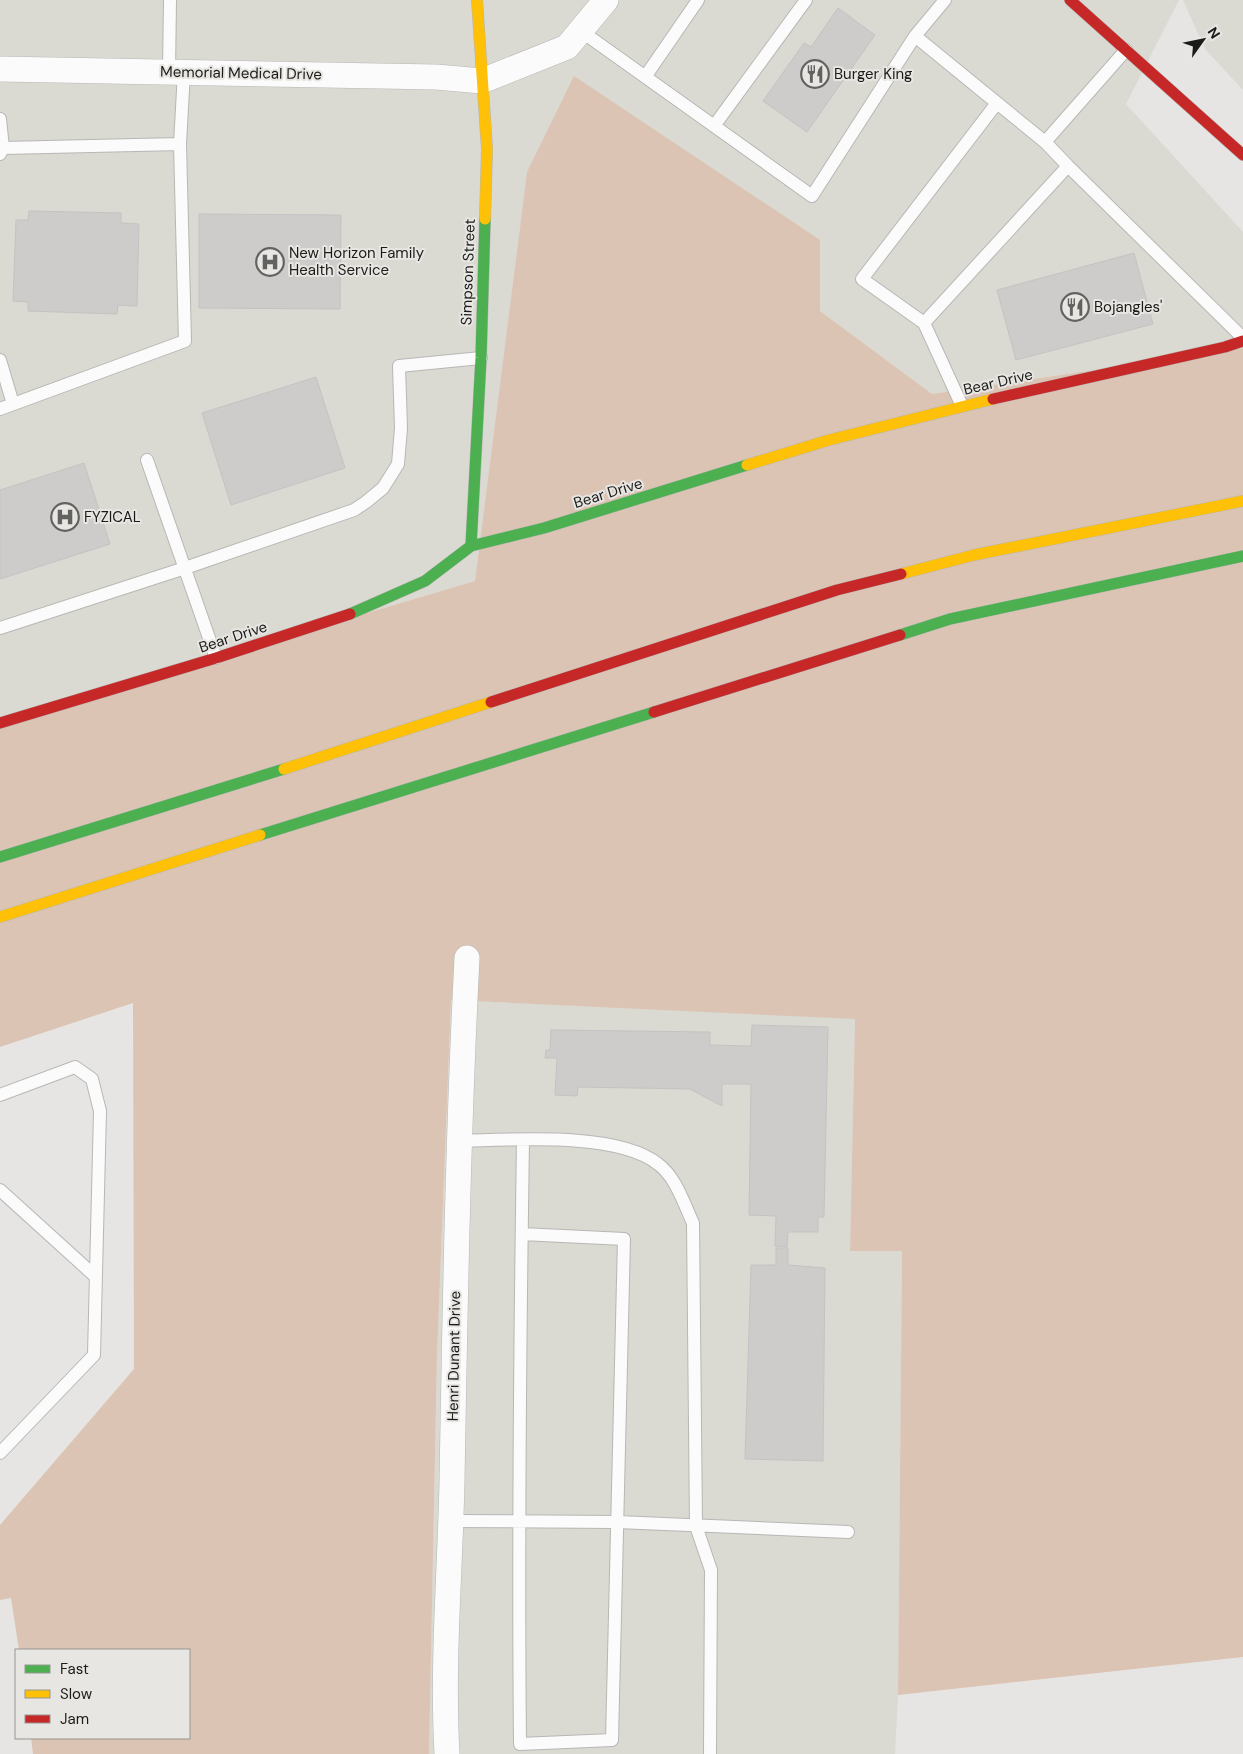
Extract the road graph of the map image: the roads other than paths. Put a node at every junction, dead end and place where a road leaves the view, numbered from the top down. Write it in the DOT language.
graph roads {
  1 [pos="170,0"];
  2 [pos="477,0"];
  3 [pos="606,0"];
  4 [pos="698,0"];
  5 [pos="806,0"];
  6 [pos="944,0"];
  7 [pos="1073,1"];
  8 [pos="581,31"];
  9 [pos="916,36"];
  10 [pos="1126,50"];
  11 [pos="0,69"];
  12 [pos="176,72"];
  13 [pos="645,77"];
  14 [pos="482,81"];
  15 [pos="997,103"];
  16 [pos="0,119"];
  17 [pos="714,126"];
  18 [pos="1045,142"];
  19 [pos="180,144"];
  20 [pos="1,151"];
  21 [pos="1243,154"];
  22 [pos="1068,166"];
  23 [pos="924,323"];
  24 [pos="1243,339"];
  25 [pos="481,358"];
  26 [pos="0,360"];
  27 [pos="13,404"];
  28 [pos="962,406"];
  29 [pos="0,409"];
  30 [pos="147,460"];
  31 [pos="1243,501"];
  32 [pos="471,546"];
  33 [pos="1243,556"];
  34 [pos="185,568"];
  35 [pos="0,628"];
  36 [pos="216,658"];
  37 [pos="0,723"];
  38 [pos="0,857"];
  39 [pos="0,917"];
  40 [pos="467,958"];
  41 [pos="0,1095"];
  42 [pos="458,1140"];
  43 [pos="524,1140"];
  44 [pos="0,1190"];
  45 [pos="522,1234"];
  46 [pos="96,1277"];
  47 [pos="0,1453"];
  48 [pos="450,1521"];
  49 [pos="618,1522"];
  50 [pos="518,1523"];
  51 [pos="696,1526"];
  52 [pos="848,1532"];
  53 [pos="447,1754"];
  54 [pos="710,1754"];
  1 -- 12 [label="lane"];
  2 -- 14 [label="main road, Simpson Street"];
  3 -- 8 [label="street"];
  4 -- 13 [label="lane"];
  5 -- 17 [label="lane"];
  6 -- 9 [label="lane"];
  7 -- 10 [label="main road"];
  8 -- 13 [label="lane"];
  8 -- 14 [label="street"];
  9 -- 15 [label="lane"];
  9 -- 17 [label="lane"];
  10 -- 18 [label="lane"];
  10 -- 21 [label="main road"];
  11 -- 12 [label="street, Memorial Medical Drive"];
  12 -- 14 [label="street, Memorial Medical Drive"];
  12 -- 19 [label="lane"];
  13 -- 17 [label="lane"];
  14 -- 25 [label="main road, Simpson Street"];
  15 -- 18 [label="lane"];
  15 -- 23 [label="lane"];
  16 -- 20 [label="lane"];
  18 -- 22 [label="lane"];
  19 -- 20 [label="lane"];
  19 -- 27 [label="lane"];
  22 -- 23 [label="lane"];
  22 -- 24 [label="lane"];
  23 -- 28 [label="lane"];
  24 -- 28 [label="main road, Bear Drive"];
  25 -- 32 [label="main road, Simpson Street"];
  25 -- 34 [label="lane"];
  26 -- 27 [label="lane"];
  27 -- 29 [label="lane"];
  28 -- 32 [label="main road, Bear Drive"];
  30 -- 34 [label="lane"];
  31 -- 38 [label="main road"];
  32 -- 36 [label="main road, Bear Drive"];
  33 -- 39 [label="main road"];
  34 -- 35 [label="lane"];
  34 -- 36 [label="lane"];
  36 -- 37 [label="main road, Bear Drive"];
  40 -- 42 [label="street, Henri Dunant Drive"];
  41 -- 46 [label="lane"];
  42 -- 43 [label="lane"];
  42 -- 48 [label="street, Henri Dunant Drive"];
  43 -- 45 [label="lane"];
  43 -- 51 [label="lane"];
  44 -- 46 [label="lane"];
  45 -- 49 [label="lane"];
  45 -- 50 [label="lane"];
  46 -- 47 [label="lane"];
  48 -- 50 [label="lane"];
  48 -- 53 [label="street, Henri Dunant Drive"];
  49 -- 50 [label="lane"];
  49 -- 50 [label="lane"];
  49 -- 51 [label="lane"];
  51 -- 52 [label="lane"];
  51 -- 54 [label="lane"];
}
